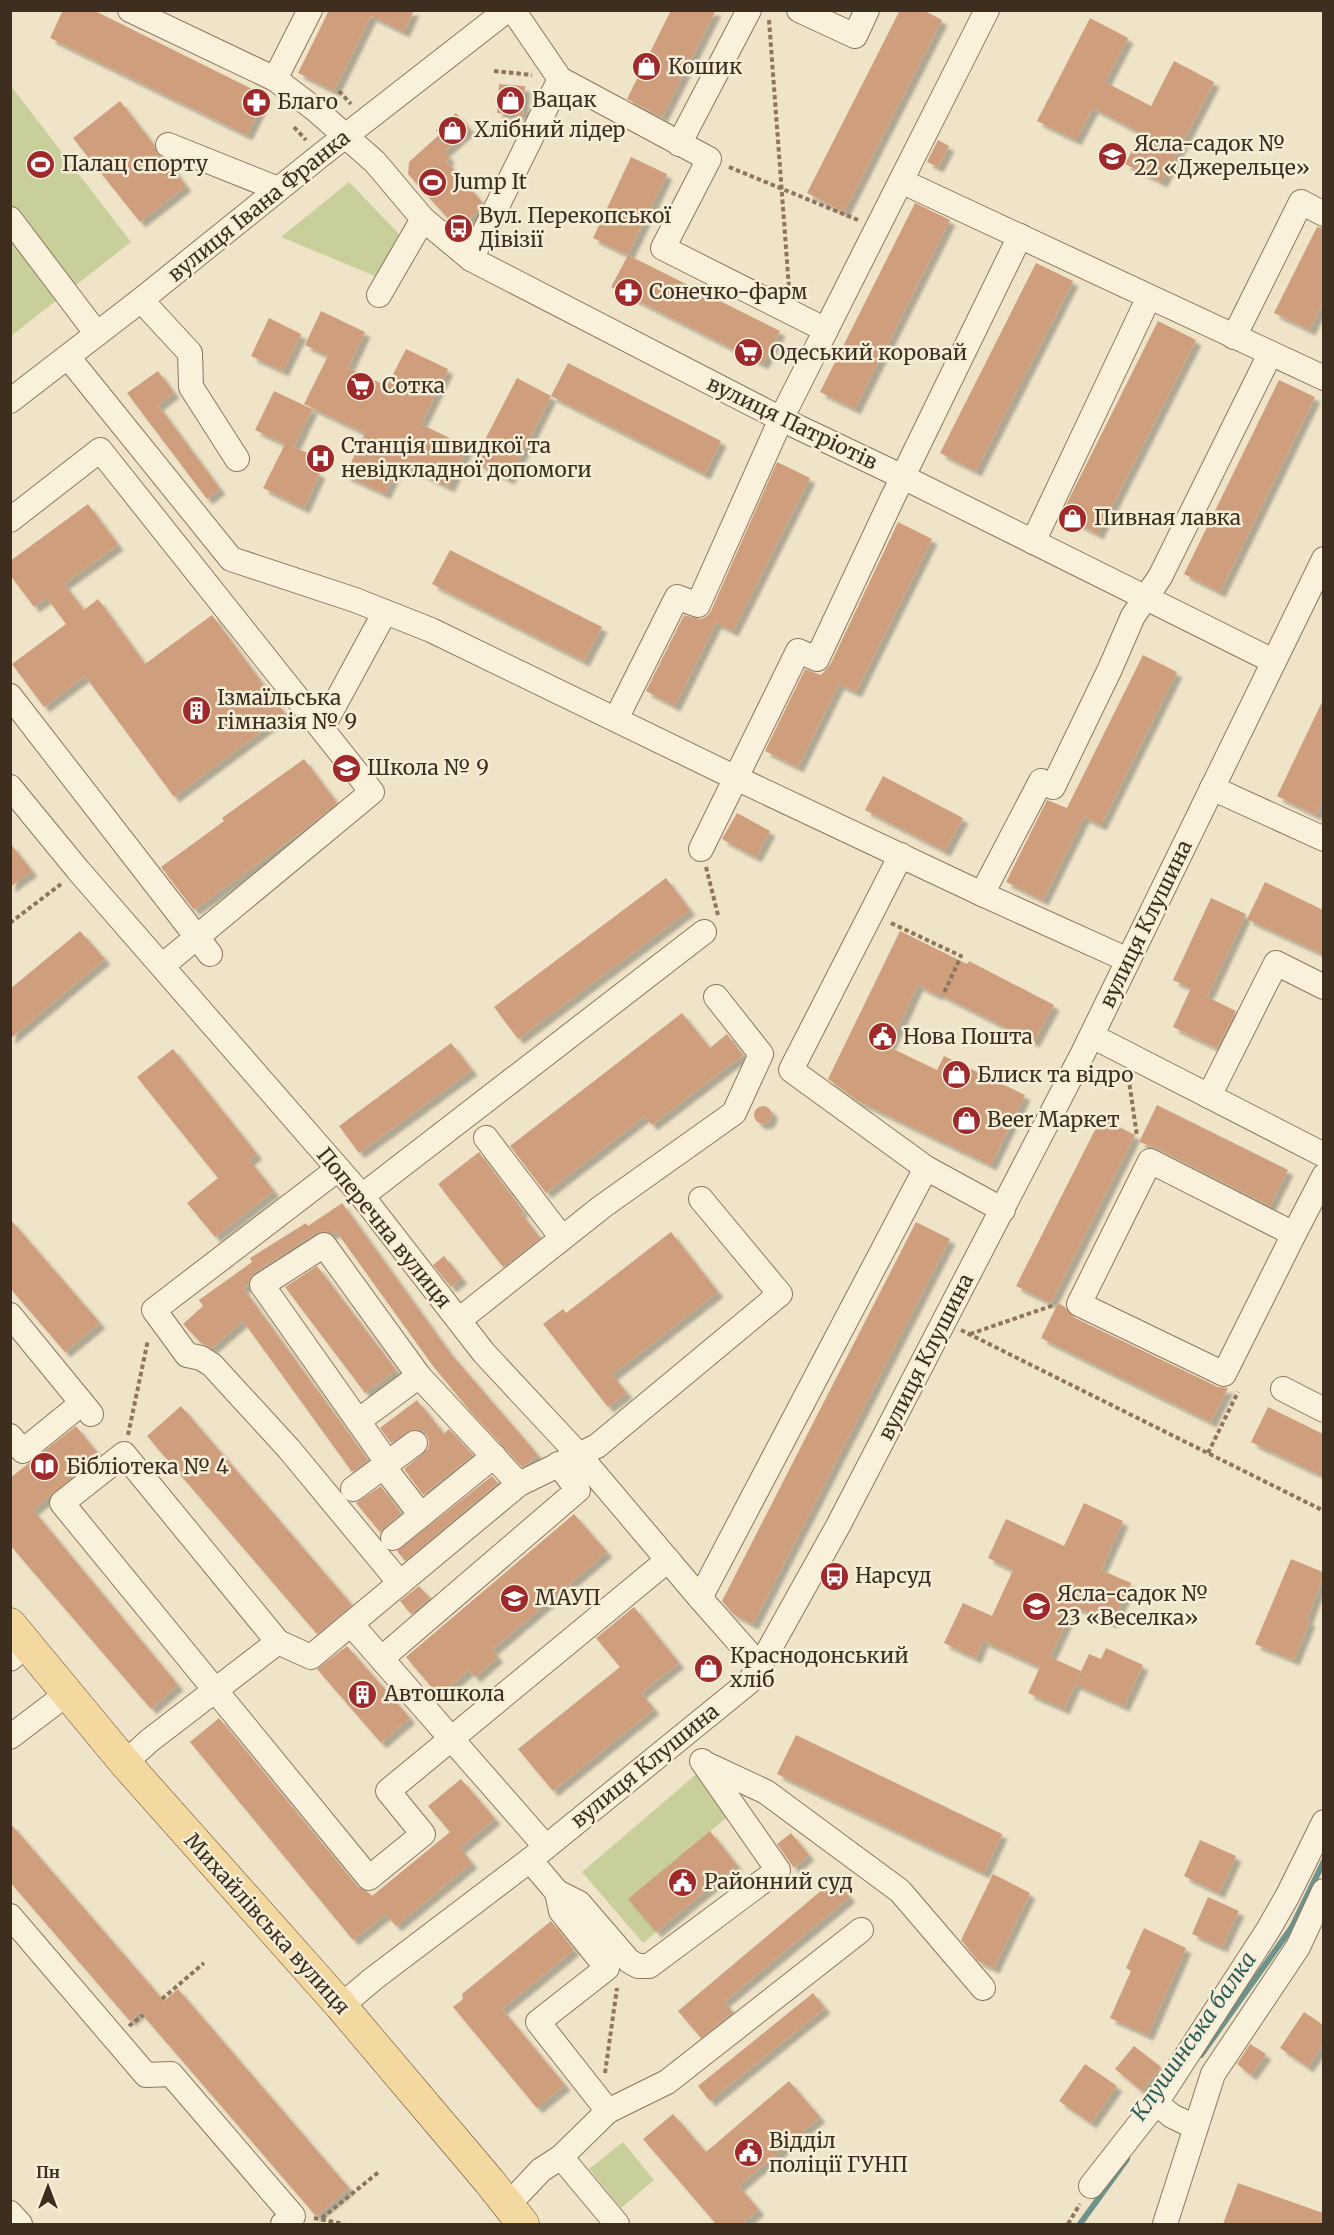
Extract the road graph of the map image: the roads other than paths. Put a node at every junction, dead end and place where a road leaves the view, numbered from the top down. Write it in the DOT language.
graph roads {
  1 [pos="130,10"];
  2 [pos="310,10"];
  3 [pos="507,10"];
  4 [pos="513,10"];
  5 [pos="748,10"];
  6 [pos="799,10"];
  7 [pos="867,10"];
  8 [pos="987,10"];
  9 [pos="275,79"];
  10 [pos="560,79"];
  11 [pos="345,136"];
  12 [pos="679,144"];
  13 [pos="168,145"];
  14 [pos="901,181"];
  15 [pos="278,189"];
  16 [pos="1323,214"];
  17 [pos="10,219"];
  18 [pos="423,219"];
  19 [pos="1020,236"];
  20 [pos="471,259"];
  21 [pos="380,295"];
  22 [pos="1149,297"];
  23 [pos="141,300"];
  24 [pos="826,330"];
  25 [pos="97,334"];
  26 [pos="1234,337"];
  27 [pos="1270,354"];
  28 [pos="68,357"];
  29 [pos="1323,378"];
  30 [pos="10,401"];
  31 [pos="781,419"];
  32 [pos="237,459"];
  33 [pos="903,477"];
  34 [pos="10,520"];
  35 [pos="1033,542"];
  36 [pos="1323,559"];
  37 [pos="1146,597"];
  38 [pos="384,612"];
  39 [pos="1273,661"];
  40 [pos="10,696"];
  41 [pos="616,719"];
  42 [pos="322,728"];
  43 [pos="736,778"];
  44 [pos="10,787"];
  45 [pos="1212,788"];
  46 [pos="1323,839"];
  47 [pos="701,849"];
  48 [pos="901,855"];
  49 [pos="982,894"];
  50 [pos="704,932"];
  51 [pos="204,945"];
  52 [pos="1128,960"];
  53 [pos="162,966"];
  54 [pos="1323,987"];
  55 [pos="717,997"];
  56 [pos="1092,1036"];
  57 [pos="1209,1096"];
  58 [pos="486,1138"];
  59 [pos="1323,1155"];
  60 [pos="926,1168"];
  61 [pos="339,1169"];
  62 [pos="1323,1176"];
  63 [pos="362,1196"];
  64 [pos="701,1199"];
  65 [pos="1003,1210"];
  66 [pos="1294,1234"];
  67 [pos="562,1238"];
  68 [pos="10,1315"];
  69 [pos="459,1320"];
  70 [pos="419,1376"];
  71 [pos="1283,1389"];
  72 [pos="1323,1410"];
  73 [pos="358,1421"];
  74 [pos="10,1436"];
  75 [pos="415,1443"];
  76 [pos="494,1456"];
  77 [pos="569,1460"];
  78 [pos="386,1465"];
  79 [pos="519,1484"];
  80 [pos="353,1489"];
  81 [pos="421,1515"];
  82 [pos="393,1538"];
  83 [pos="668,1560"];
  84 [pos="400,1583"];
  85 [pos="700,1598"];
  86 [pos="351,1624"];
  87 [pos="16,1642"];
  88 [pos="278,1642"];
  89 [pos="382,1659"];
  90 [pos="760,1666"];
  91 [pos="215,1692"];
  92 [pos="68,1693"];
  93 [pos="681,1736"];
  94 [pos="10,1737"];
  95 [pos="452,1738"];
  96 [pos="702,1761"];
  97 [pos="125,1763"];
  98 [pos="1323,1822"];
  99 [pos="538,1853"];
  100 [pos="1323,1891"];
  101 [pos="557,1892"];
  102 [pos="10,1916"];
  103 [pos="861,1930"];
  104 [pos="1283,1939"];
  105 [pos="983,1988"];
  106 [pos="341,2006"];
  107 [pos="1199,2064"];
  108 [pos="604,2106"];
  109 [pos="1164,2109"];
  110 [pos="1195,2127"];
  111 [pos="561,2157"];
  112 [pos="1091,2186"];
  113 [pos="10,2213"];
  114 [pos="515,2215"];
  115 [pos="20,2224"];
  116 [pos="283,2224"];
  117 [pos="617,2224"];
  118 [pos="1165,2224"];
  1 -- 9 [label="street, вулиця Патріотів"];
  2 -- 9 [label="street"];
  3 -- 11 [label="street, вулиця Івана Франка"];
  4 -- 10 [label="street"];
  5 -- 12 [label="street"];
  6 -- 7 [label="street"];
  8 -- 14 [label="street"];
  9 -- 11 [label="street, вулиця Патріотів"];
  10 -- 12 [label="street"];
  10 -- 20 [label="street"];
  11 -- 15 [label="street, вулиця Івана Франка"];
  11 -- 18 [label="street, вулиця Патріотів"];
  12 -- 24 [label="street"];
  13 -- 15 [label="street"];
  14 -- 19 [label="street"];
  14 -- 24 [label="street"];
  15 -- 23 [label="street, вулиця Івана Франка"];
  16 -- 26 [label="street"];
  17 -- 25 [label="street"];
  18 -- 20 [label="street, вулиця Патріотів"];
  18 -- 21 [label="street"];
  19 -- 22 [label="street"];
  19 -- 33 [label="street"];
  20 -- 31 [label="street, вулиця Патріотів"];
  22 -- 26 [label="street"];
  22 -- 35 [label="street"];
  23 -- 25 [label="street, вулиця Івана Франка"];
  23 -- 32 [label="street"];
  24 -- 31 [label="street"];
  25 -- 28 [label="street, вулиця Івана Франка"];
  26 -- 27 [label="street"];
  27 -- 29 [label="street"];
  27 -- 37 [label="street"];
  28 -- 30 [label="street, вулиця Івана Франка"];
  28 -- 38 [label="street"];
  31 -- 33 [label="street, вулиця Патріотів"];
  31 -- 41 [label="street"];
  33 -- 35 [label="street, вулиця Патріотів"];
  33 -- 43 [label="street"];
  34 -- 42 [label="street"];
  35 -- 37 [label="street, вулиця Патріотів"];
  36 -- 39 [label="street, вулиця Клушина"];
  37 -- 39 [label="street, вулиця Патріотів"];
  37 -- 49 [label="street"];
  38 -- 41 [label="street"];
  38 -- 42 [label="street"];
  39 -- 45 [label="street, вулиця Клушина"];
  40 -- 51 [label="street"];
  41 -- 43 [label="street"];
  42 -- 51 [label="street"];
  43 -- 47 [label="street"];
  43 -- 48 [label="street"];
  44 -- 53 [label="street, Поперечна вулиця"];
  45 -- 46 [label="street"];
  45 -- 52 [label="street, вулиця Клушина"];
  48 -- 49 [label="street"];
  48 -- 60 [label="street"];
  49 -- 52 [label="street"];
  50 -- 63 [label="street"];
  51 -- 53 [label="street"];
  52 -- 56 [label="street, вулиця Клушина"];
  53 -- 61 [label="street, Поперечна вулиця"];
  54 -- 57 [label="street"];
  55 -- 67 [label="street"];
  56 -- 57 [label="street"];
  56 -- 65 [label="street, вулиця Клушина"];
  57 -- 59 [label="street"];
  58 -- 67 [label="street"];
  60 -- 65 [label="street"];
  60 -- 85 [label="street"];
  61 -- 63 [label="street, Поперечна вулиця"];
  61 -- 84 [label="street"];
  62 -- 66 [label="street"];
  63 -- 69 [label="street, Поперечна вулиця"];
  64 -- 77 [label="street"];
  65 -- 90 [label="street, вулиця Клушина"];
  66 -- 66 [label="street"];
  67 -- 69 [label="street"];
  68 -- 74 [label="street"];
  69 -- 77 [label="street, Поперечна вулиця"];
  70 -- 73 [label="street"];
  70 -- 73 [label="street"];
  70 -- 76 [label="street"];
  71 -- 72 [label="street"];
  73 -- 78 [label="street"];
  75 -- 78 [label="street"];
  76 -- 79 [label="street"];
  76 -- 81 [label="street"];
  77 -- 79 [label="street"];
  77 -- 83 [label="street, Поперечна вулиця"];
  77 -- 89 [label="street"];
  78 -- 80 [label="street"];
  78 -- 81 [label="street"];
  79 -- 84 [label="street"];
  81 -- 82 [label="street"];
  83 -- 85 [label="street, Поперечна вулиця"];
  83 -- 95 [label="street"];
  84 -- 86 [label="street"];
  85 -- 90 [label="street, Поперечна вулиця"];
  86 -- 88 [label="street"];
  86 -- 89 [label="street"];
  87 -- 92 [label="main road, Михайлівська вулиця"];
  88 -- 91 [label="street"];
  88 -- 91 [label="street"];
  89 -- 95 [label="street"];
  90 -- 93 [label="street, вулиця Клушина"];
  91 -- 95 [label="street"];
  91 -- 97 [label="street"];
  92 -- 94 [label="street"];
  92 -- 97 [label="main road, Михайлівська вулиця"];
  93 -- 96 [label="street"];
  93 -- 99 [label="street, вулиця Клушина"];
  95 -- 99 [label="street"];
  96 -- 101 [label="street"];
  96 -- 105 [label="street"];
  97 -- 106 [label="main road, Михайлівська вулиця"];
  98 -- 104 [label="street"];
  99 -- 101 [label="street"];
  99 -- 106 [label="street, вулиця Клушина"];
  100 -- 104 [label="street"];
  101 -- 108 [label="street"];
  102 -- 116 [label="street"];
  103 -- 108 [label="street"];
  104 -- 107 [label="street"];
  104 -- 107 [label="street"];
  106 -- 114 [label="main road, Михайлівська вулиця"];
  107 -- 109 [label="street"];
  107 -- 110 [label="street"];
  108 -- 111 [label="street"];
  109 -- 110 [label="street"];
  109 -- 112 [label="street"];
  110 -- 118 [label="street"];
  111 -- 114 [label="street"];
  111 -- 117 [label="street"];
  113 -- 115 [label="street"];
}
